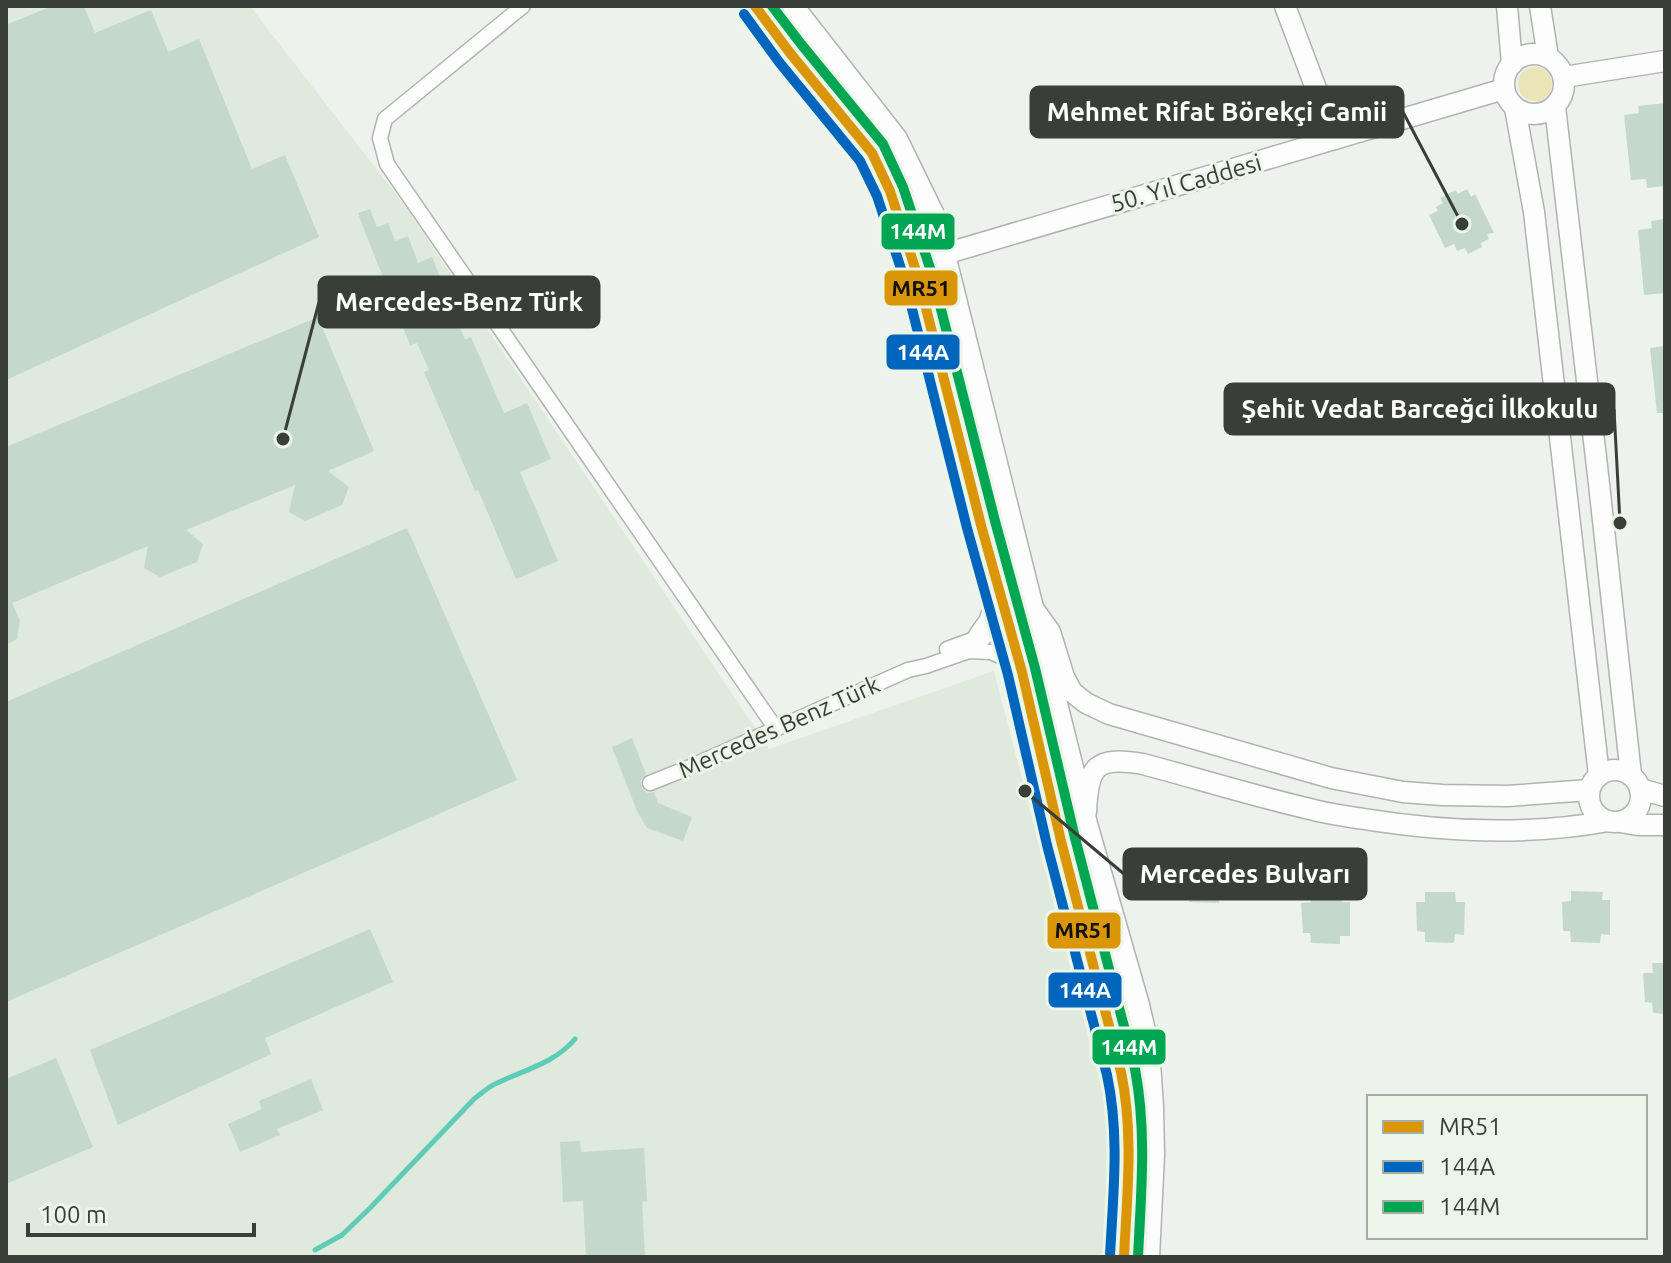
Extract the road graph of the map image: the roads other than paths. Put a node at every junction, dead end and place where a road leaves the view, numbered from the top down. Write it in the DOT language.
graph roads {
  1 [pos="523,6"];
  2 [pos="755,6"];
  3 [pos="792,6"];
  4 [pos="1285,6"];
  5 [pos="1507,6"];
  6 [pos="1540,6"];
  7 [pos="1548,57"];
  8 [pos="1665,61"];
  9 [pos="1512,64"];
  10 [pos="1564,77"];
  11 [pos="1504,89"];
  12 [pos="1555,107"];
  13 [pos="1515,108"];
  14 [pos="1335,139"];
  15 [pos="944,254"];
  16 [pos="914,263"];
  17 [pos="1000,593"];
  18 [pos="1030,603"];
  19 [pos="980,636"];
  20 [pos="1012,636"];
  21 [pos="908,670"];
  22 [pos="1022,672"];
  23 [pos="776,729"];
  24 [pos="1636,782"];
  25 [pos="650,783"];
  26 [pos="1594,783"];
  27 [pos="1665,796"];
  28 [pos="1614,822"];
  29 [pos="1086,824"];
  30 [pos="1665,825"];
  31 [pos="1124,1257"];
  32 [pos="1148,1257"];
  1 -- 23 [label="street"];
  2 -- 16 [label="main road"];
  3 -- 15 [label="main road"];
  4 -- 14 [label="main road"];
  5 -- 9 [label="main road"];
  6 -- 7 [label="main road"];
  7 -- 9 [label="main road"];
  7 -- 10 [label="main road"];
  8 -- 10 [label="main road"];
  9 -- 11 [label="main road"];
  10 -- 12 [label="main road"];
  11 -- 13 [label="main road"];
  11 -- 14 [label="main road, 50. Yıl Caddesi"];
  12 -- 13 [label="main road"];
  12 -- 24 [label="main road"];
  13 -- 26 [label="main road"];
  14 -- 15 [label="main road, 50. Yıl Caddesi"];
  15 -- 16 [label="main road, 50. Yıl Caddesi"];
  15 -- 18 [label="main road"];
  16 -- 17 [label="main road"];
  17 -- 19 [label="main road"];
  17 -- 20 [label="main road"];
  18 -- 26 [label="main road"];
  18 -- 29 [label="main road"];
  19 -- 20 [label="street, Mercedes Benz Türk"];
  19 -- 21 [label="street, Mercedes Benz Türk"];
  20 -- 22 [label="main road"];
  21 -- 22 [label="street, Mercedes Benz Türk"];
  21 -- 23 [label="street, Mercedes Benz Türk"];
  22 -- 31 [label="main road"];
  23 -- 25 [label="street, Mercedes Benz Türk"];
  24 -- 26 [label="main road"];
  24 -- 27 [label="main road"];
  24 -- 28 [label="main road"];
  26 -- 28 [label="main road"];
  28 -- 29 [label="main road"];
  28 -- 30 [label="main road"];
  29 -- 32 [label="main road"];
}
